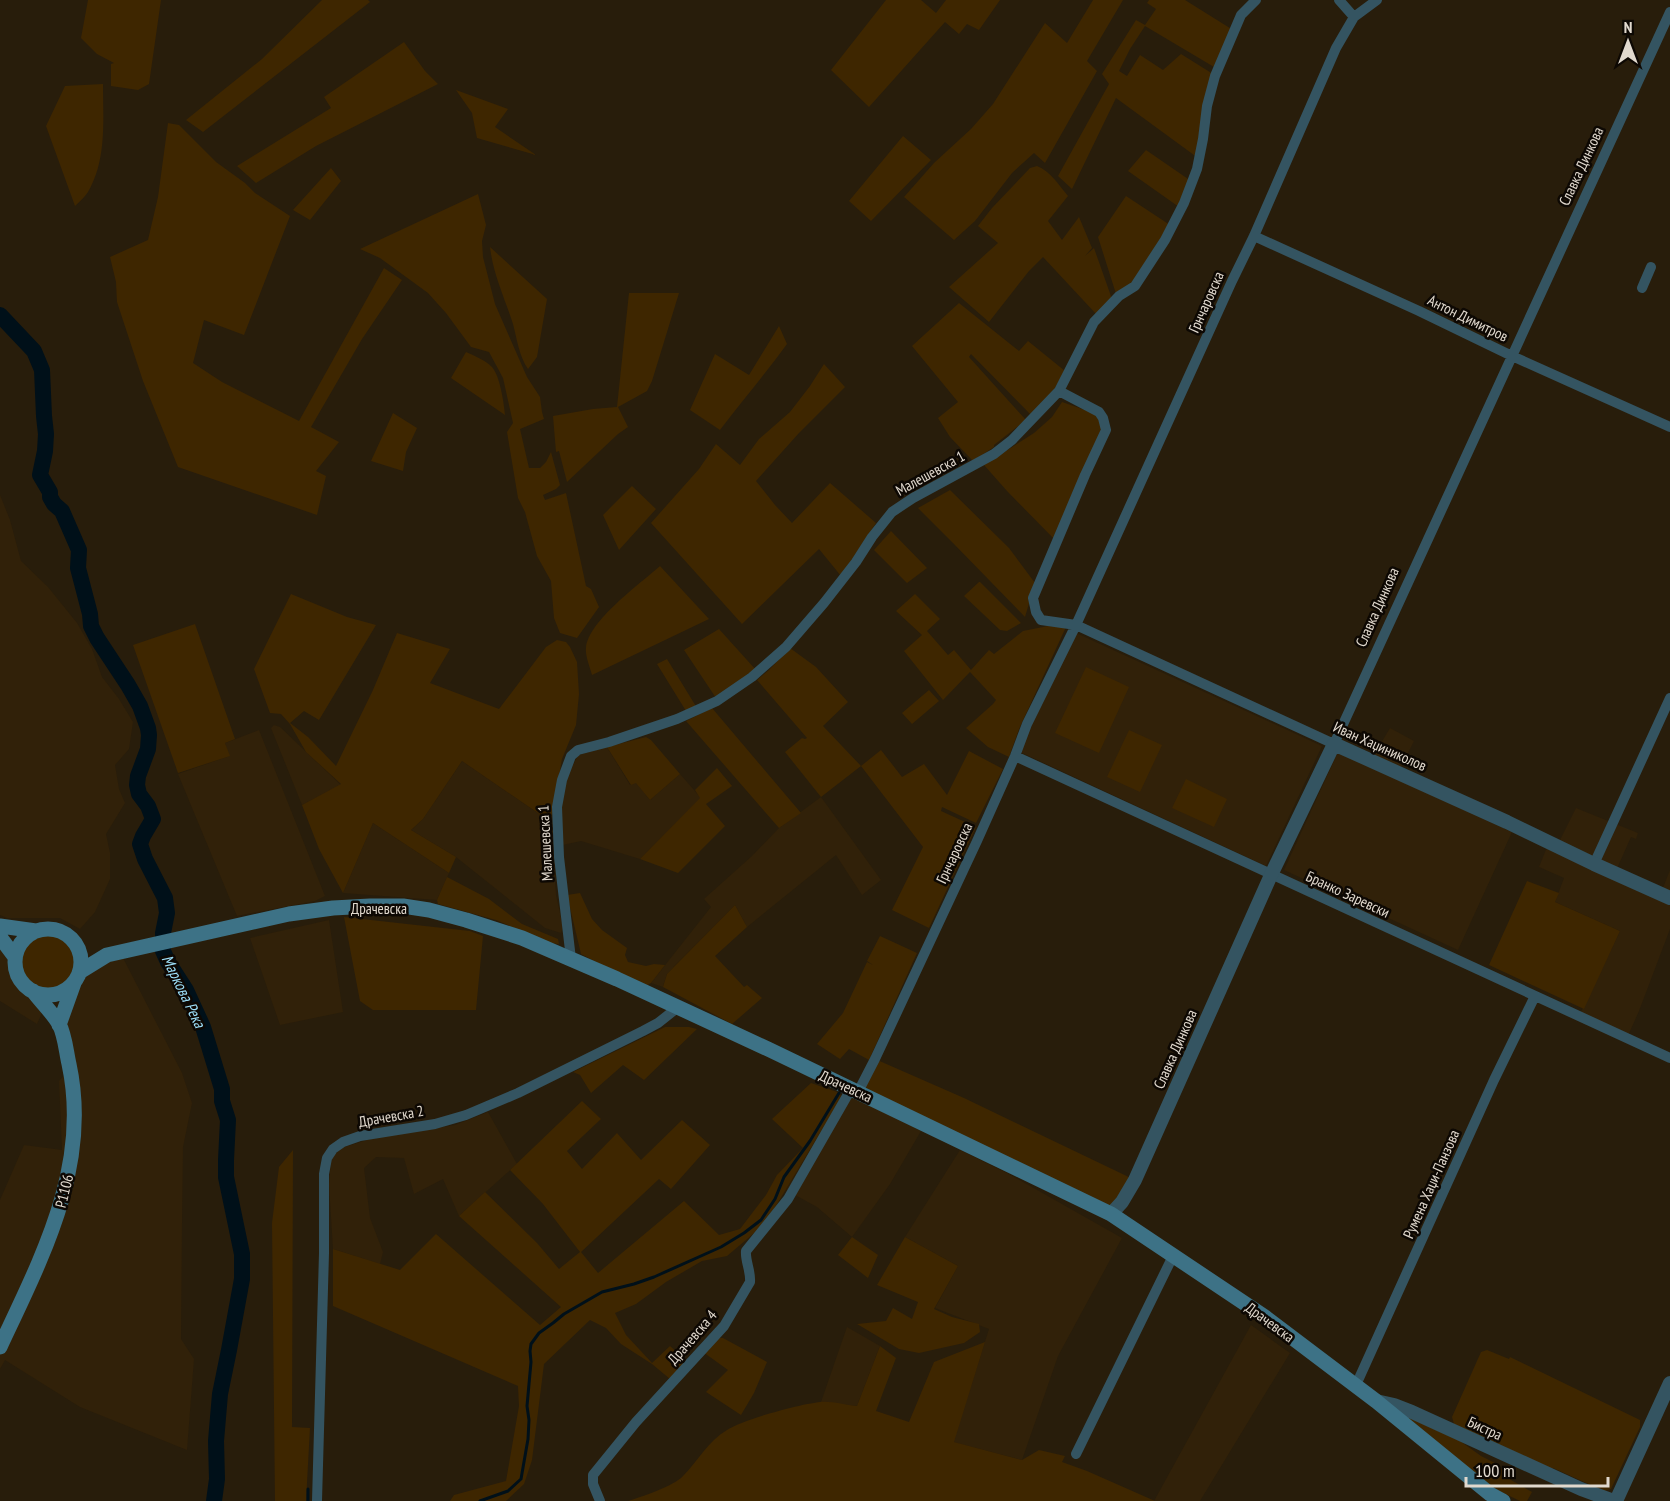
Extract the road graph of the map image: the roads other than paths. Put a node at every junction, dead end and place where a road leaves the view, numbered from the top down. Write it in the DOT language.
graph roads {
  1 [pos="1256,0"];
  2 [pos="1339,0"];
  3 [pos="1377,0"];
  4 [pos="1670,12"];
  5 [pos="1354,17"];
  6 [pos="1254,236"];
  7 [pos="1651,267"];
  8 [pos="1642,288"];
  9 [pos="1512,356"];
  10 [pos="1059,391"];
  11 [pos="1670,427"];
  12 [pos="1076,625"];
  13 [pos="1670,698"];
  14 [pos="1334,744"];
  15 [pos="1015,756"];
  16 [pos="1594,864"];
  17 [pos="1271,875"];
  18 [pos="1670,898"];
  19 [pos="0,926"];
  20 [pos="36,931"];
  21 [pos="0,937"];
  22 [pos="78,948"];
  23 [pos="107,955"];
  24 [pos="15,957"];
  25 [pos="571,959"];
  26 [pos="77,977"];
  27 [pos="33,991"];
  28 [pos="1535,996"];
  29 [pos="677,1008"];
  30 [pos="60,1025"];
  31 [pos="1670,1058"];
  32 [pos="854,1091"];
  33 [pos="1047,1183"];
  34 [pos="1122,1202"];
  35 [pos="1111,1214"];
  36 [pos="1173,1256"];
  37 [pos="0,1347"];
  38 [pos="1670,1383"];
  39 [pos="1356,1385"];
  40 [pos="1376,1401"];
  41 [pos="1076,1454"];
  42 [pos="317,1501"];
  43 [pos="600,1501"];
  44 [pos="1503,1501"];
  45 [pos="1615,1501"];
  1 -- 10 [label="street, Малешевска 1"];
  2 -- 5 [label="street"];
  3 -- 5 [label="street, Грнчаровска"];
  4 -- 9 [label="street, Славка Динкова"];
  5 -- 6 [label="street, Грнчаровска"];
  6 -- 9 [label="street, Антон Димитров"];
  6 -- 12 [label="street, Грнчаровска"];
  7 -- 8 [label="street"];
  9 -- 11 [label="street, Антон Димитров"];
  9 -- 14 [label="street, Славка Динкова"];
  10 -- 12 [label="street"];
  10 -- 25 [label="street, Малешевска 1"];
  12 -- 14 [label="street, Иван Хаџиниколов"];
  12 -- 15 [label="street, Грнчаровска"];
  13 -- 16 [label="street"];
  14 -- 16 [label="street, Иван Хаџиниколов"];
  14 -- 17 [label="street, Славка Динкова"];
  15 -- 17 [label="street, Бранко Заревски"];
  15 -- 32 [label="street, Грнчаровска"];
  16 -- 18 [label="street, Иван Хаџиниколов"];
  17 -- 28 [label="street, Бранко Заревски"];
  17 -- 34 [label="street, Славка Динкова"];
  19 -- 20 [label="main road"];
  20 -- 22 [label="main road"];
  20 -- 24 [label="main road"];
  21 -- 24 [label="main road"];
  22 -- 23 [label="main road, Драчевска"];
  22 -- 26 [label="main road"];
  23 -- 25 [label="main road, Драчевска"];
  23 -- 26 [label="main road, Драчевска"];
  24 -- 27 [label="main road"];
  25 -- 29 [label="main road, Драчевска"];
  26 -- 27 [label="main road"];
  26 -- 30 [label="main road"];
  27 -- 30 [label="main road"];
  28 -- 31 [label="street, Бранко Заревски"];
  28 -- 39 [label="street, Румена Хаџи-Панзова"];
  29 -- 32 [label="main road, Драчевска"];
  29 -- 42 [label="street, Драчевска 2"];
  30 -- 37 [label="main road, P1106"];
  32 -- 33 [label="main road, Драчевска"];
  32 -- 43 [label="street, Драчевска 4"];
  33 -- 34 [label="street"];
  33 -- 35 [label="main road, Драчевска"];
  34 -- 35 [label="street, Славка Динкова"];
  35 -- 36 [label="main road, Драчевска"];
  36 -- 39 [label="main road, Драчевска"];
  36 -- 41 [label="street"];
  38 -- 45 [label="street"];
  39 -- 40 [label="main road, Драчевска"];
  40 -- 44 [label="main road, Драчевска"];
  40 -- 45 [label="street, Бистра"];
}
